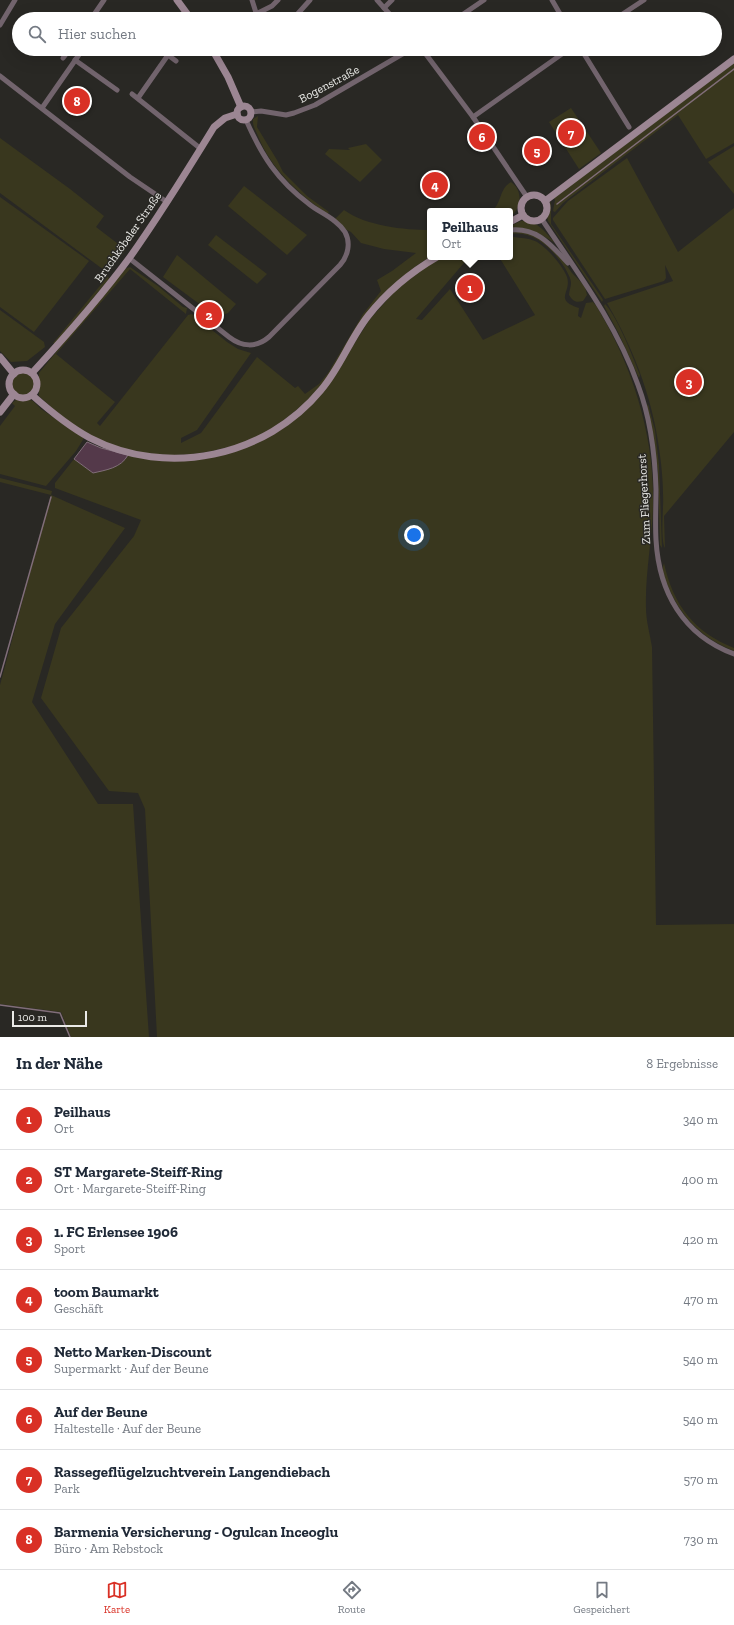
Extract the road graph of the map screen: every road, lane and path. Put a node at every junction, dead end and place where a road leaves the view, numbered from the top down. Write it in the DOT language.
graph roads {
  1 [pos="15,0"];
  2 [pos="104,0"];
  3 [pos="177,0"];
  4 [pos="252,0"];
  5 [pos="278,0"];
  6 [pos="310,0"];
  7 [pos="377,0"];
  8 [pos="392,0"];
  9 [pos="484,0"];
  10 [pos="552,0"];
  11 [pos="644,0"];
  12 [pos="384,8"];
  13 [pos="95,12"];
  14 [pos="186,12"];
  15 [pos="256,12"];
  16 [pos="264,12"];
  17 [pos="299,12"];
  18 [pos="388,12"];
  19 [pos="466,12"];
  20 [pos="559,12"];
  21 [pos="626,12"];
  22 [pos="0,24"];
  23 [pos="78,56"];
  24 [pos="167,56"];
  25 [pos="169,56"];
  26 [pos="216,56"];
  27 [pos="399,56"];
  28 [pos="427,56"];
  29 [pos="559,56"];
  30 [pos="585,56"];
  31 [pos="734,59"];
  32 [pos="75,60"];
  33 [pos="176,61"];
  34 [pos="0,76"];
  35 [pos="117,90"];
  36 [pos="132,94"];
  37 [pos="138,98"];
  38 [pos="241,107"];
  39 [pos="42,108"];
  40 [pos="250,112"];
  41 [pos="237,114"];
  42 [pos="473,117"];
  43 [pos="246,120"];
  44 [pos="629,127"];
  45 [pos="201,149"];
  46 [pos="526,197"];
  47 [pos="545,201"];
  48 [pos="167,202"];
  49 [pos="523,215"];
  50 [pos="541,218"];
  51 [pos="513,220"];
  52 [pos="513,230"];
  53 [pos="129,258"];
  54 [pos="432,260"];
  55 [pos="580,275"];
  56 [pos="0,356"];
  57 [pos="32,373"];
  58 [pos="14,374"];
  59 [pos="14,394"];
  60 [pos="32,395"];
  61 [pos="0,412"];
  62 [pos="734,654"];
  1 -- 22 [label="street"];
  2 -- 13 [label="street"];
  3 -- 14 [label="main road"];
  4 -- 15 [label="street"];
  5 -- 16 [label="street"];
  6 -- 17 [label="street"];
  7 -- 12 [label="street"];
  8 -- 12 [label="street"];
  9 -- 19 [label="street"];
  10 -- 20 [label="street"];
  11 -- 21 [label="street"];
  12 -- 18 [label="street"];
  23 -- 32 [label="street"];
  24 -- 37 [label="street"];
  25 -- 33 [label="street"];
  26 -- 38 [label="main road"];
  27 -- 40 [label="street, Bogenstraße"];
  28 -- 42 [label="street"];
  29 -- 42 [label="street"];
  30 -- 44 [label="street"];
  31 -- 47 [label="main road"];
  32 -- 35 [label="street"];
  32 -- 39 [label="street"];
  34 -- 39 [label="street"];
  36 -- 37 [label="street"];
  37 -- 45 [label="street"];
  38 -- 40 [label="main road"];
  38 -- 41 [label="main road"];
  39 -- 48 [label="street"];
  40 -- 43 [label="main road"];
  41 -- 43 [label="main road"];
  41 -- 45 [label="main road, Bruchköbeler Straße"];
  42 -- 46 [label="street"];
  43 -- 53 [label="street"];
  45 -- 48 [label="main road, Bruchköbeler Straße"];
  46 -- 47 [label="main road"];
  46 -- 49 [label="main road"];
  47 -- 50 [label="main road"];
  48 -- 53 [label="main road, Bruchköbeler Straße"];
  49 -- 50 [label="main road"];
  49 -- 51 [label="main road"];
  50 -- 55 [label="street, Zum Fliegerhorst"];
  52 -- 55 [label="street"];
  53 -- 57 [label="main road, Bruchköbeler Straße"];
  54 -- 60 [label="main road"];
  55 -- 62 [label="street, Zum Fliegerhorst"];
  56 -- 58 [label="main road"];
  57 -- 58 [label="main road"];
  57 -- 60 [label="main road"];
  58 -- 59 [label="main road"];
  59 -- 60 [label="main road"];
  59 -- 61 [label="main road"];
}
